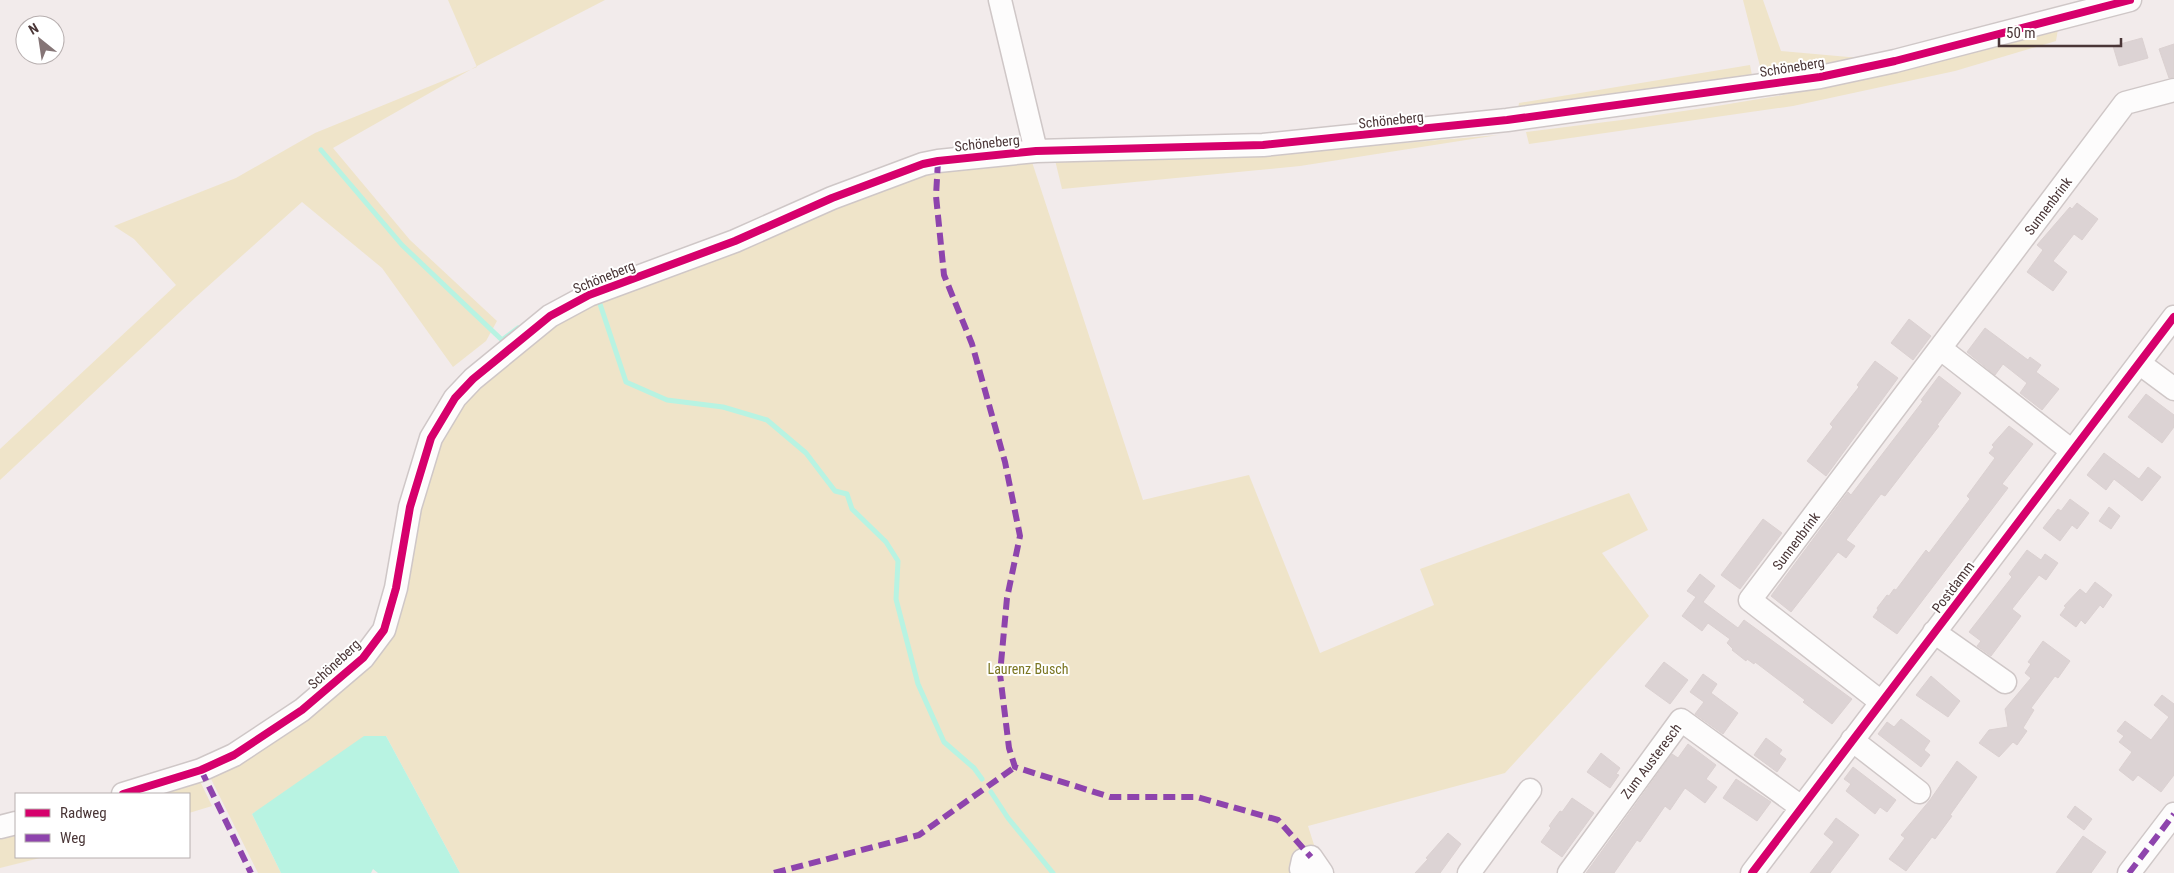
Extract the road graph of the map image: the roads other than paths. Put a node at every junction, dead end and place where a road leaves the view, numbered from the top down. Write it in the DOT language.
graph roads {
  1 [pos="1000,0"];
  2 [pos="2130,0"];
  3 [pos="2174,90"];
  4 [pos="1036,151"];
  5 [pos="2174,317"];
  6 [pos="1941,349"];
  7 [pos="2139,363"];
  8 [pos="2174,389"];
  9 [pos="2072,451"];
  10 [pos="1934,632"];
  11 [pos="2005,682"];
  12 [pos="1881,702"];
  13 [pos="1852,740"];
  14 [pos="1530,790"];
  15 [pos="1919,792"];
  16 [pos="125,793"];
  17 [pos="1800,807"];
  18 [pos="2174,814"];
  19 [pos="15,824"];
  20 [pos="0,827"];
  21 [pos="1303,873"];
  22 [pos="1322,873"];
  23 [pos="1470,873"];
  24 [pos="1570,873"];
  25 [pos="1752,873"];
  26 [pos="2129,873"];
  1 -- 4 [label="street, Schöneberg"];
  2 -- 4 [label="street, Schöneberg"];
  3 -- 6 [label="street, Sunnenbrink"];
  4 -- 16 [label="street, Schöneberg"];
  5 -- 7 [label="street, Postdamm"];
  6 -- 9 [label="street"];
  6 -- 12 [label="street, Sunnenbrink"];
  7 -- 8 [label="street"];
  7 -- 9 [label="street, Postdamm"];
  9 -- 10 [label="street, Postdamm"];
  10 -- 11 [label="street, Postdamm"];
  10 -- 12 [label="street, Postdamm"];
  12 -- 13 [label="street, Postdamm"];
  13 -- 15 [label="street"];
  13 -- 17 [label="street, Postdamm"];
  14 -- 23 [label="street"];
  17 -- 24 [label="street, Zum Austeresch"];
  17 -- 25 [label="street, Postdamm"];
  18 -- 26 [label="street"];
  19 -- 20 [label="street"];
  21 -- 22 [label="street"];
}
